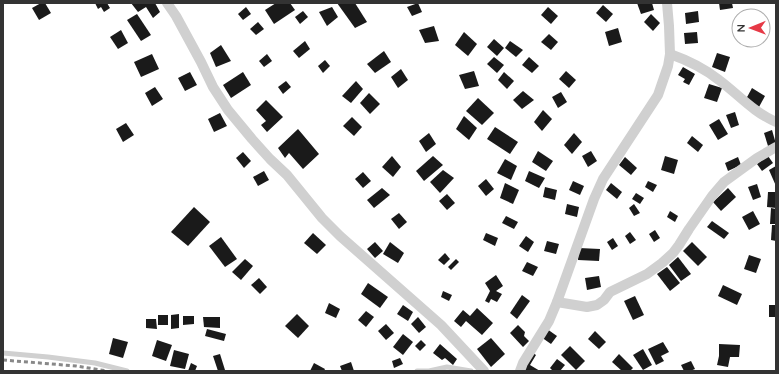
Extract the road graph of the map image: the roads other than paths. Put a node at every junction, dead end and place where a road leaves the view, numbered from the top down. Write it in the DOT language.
graph roads {
  1 [pos="167,3"];
  2 [pos="667,3"];
  3 [pos="670,54"];
  4 [pos="776,122"];
  5 [pos="776,146"];
  6 [pos="557,302"];
  7 [pos="3,353"];
  8 [pos="127,371"];
  9 [pos="417,371"];
  10 [pos="471,371"];
  11 [pos="484,371"];
  12 [pos="520,371"];
  1 -- 11 [label="street"];
  2 -- 3 [label="street"];
  3 -- 4 [label="street"];
  3 -- 6 [label="street"];
  5 -- 6 [label="street"];
  6 -- 12 [label="street"];
  7 -- 8 [label="lane"];
  9 -- 10 [label="lane"];
}
